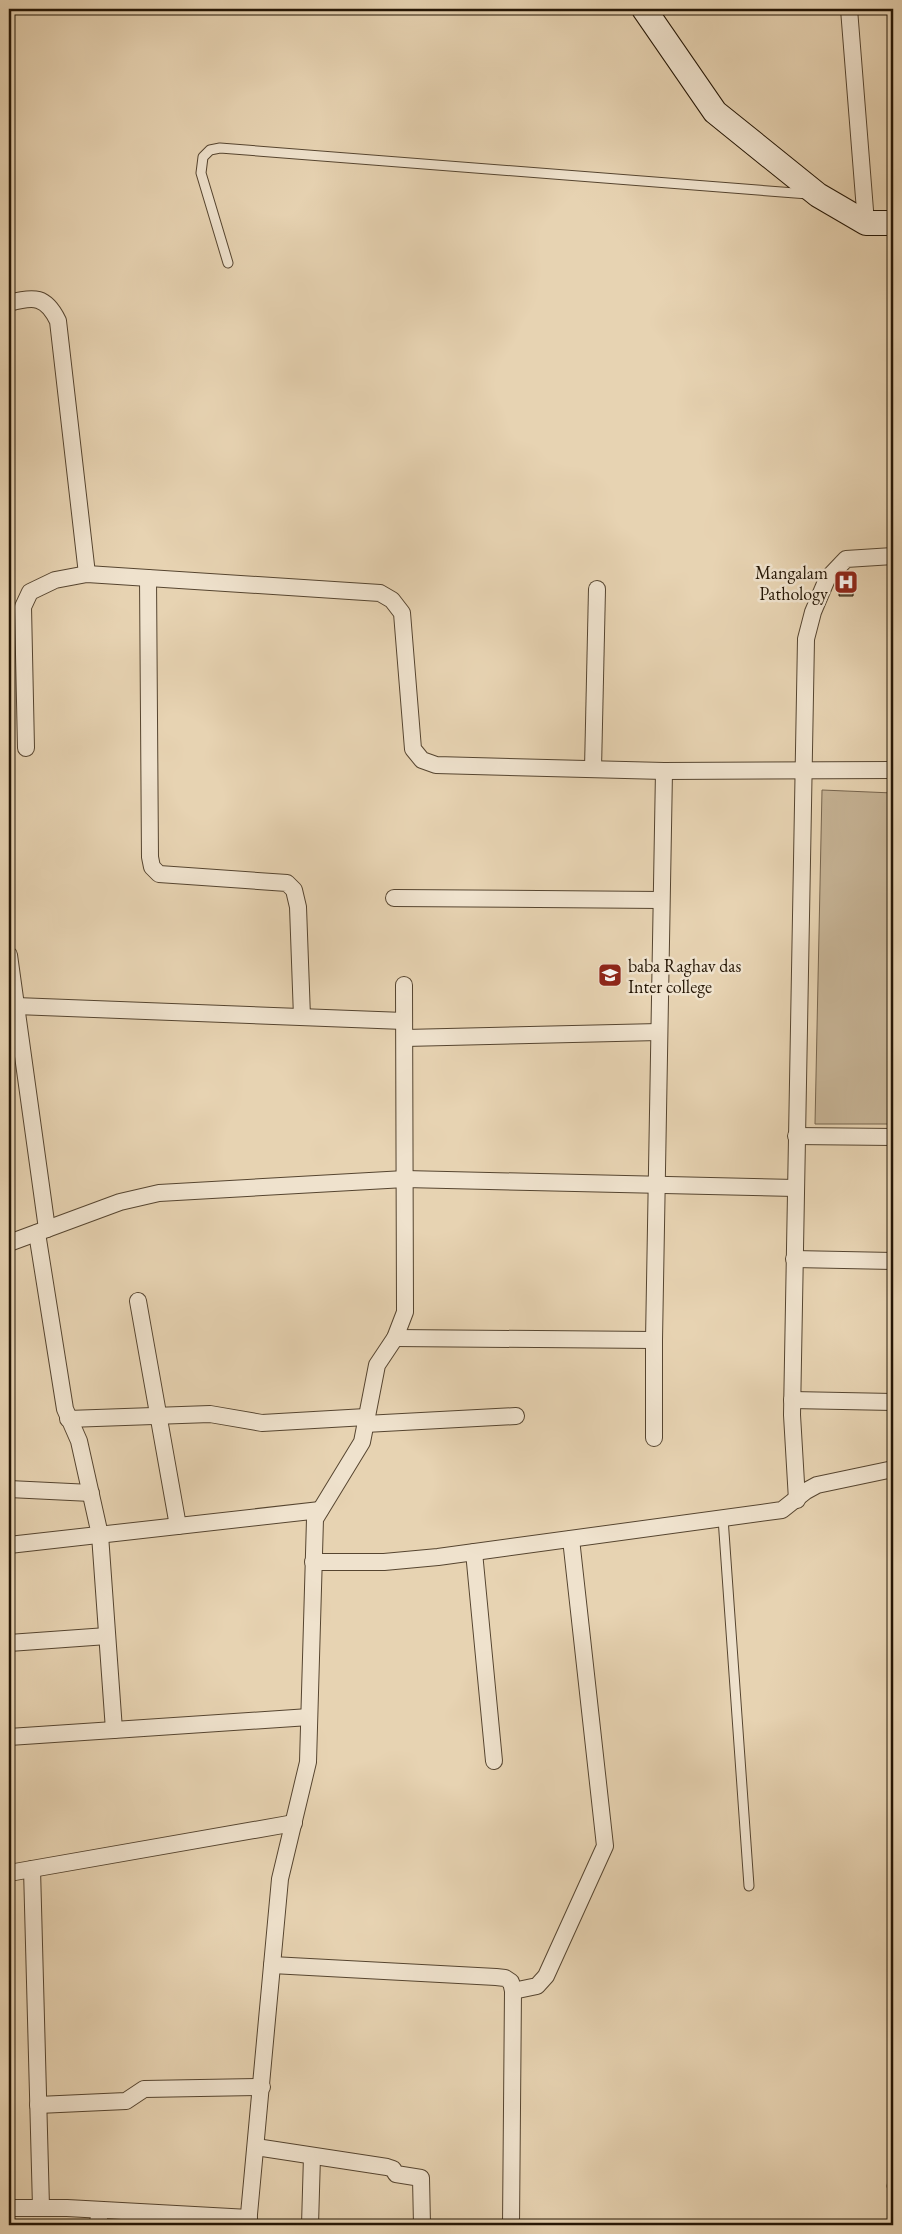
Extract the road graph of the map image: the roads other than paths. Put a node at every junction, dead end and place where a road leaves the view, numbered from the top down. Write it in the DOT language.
graph roads {
  1 [pos="644,9"];
  2 [pos="849,9"];
  3 [pos="818,195"];
  4 [pos="866,223"];
  5 [pos="893,223"];
  6 [pos="228,263"];
  7 [pos="9,303"];
  8 [pos="893,556"];
  9 [pos="87,574"];
  10 [pos="148,578"];
  11 [pos="597,589"];
  12 [pos="26,748"];
  13 [pos="593,769"];
  14 [pos="893,770"];
  15 [pos="664,771"];
  16 [pos="805,771"];
  17 [pos="394,898"];
  18 [pos="660,900"];
  19 [pos="9,955"];
  20 [pos="404,985"];
  21 [pos="16,1006"];
  22 [pos="302,1018"];
  23 [pos="404,1030"];
  24 [pos="659,1032"];
  25 [pos="796,1136"];
  26 [pos="893,1137"];
  27 [pos="405,1179"];
  28 [pos="656,1185"];
  29 [pos="795,1188"];
  30 [pos="42,1231"];
  31 [pos="9,1243"];
  32 [pos="794,1259"];
  33 [pos="893,1262"];
  34 [pos="138,1301"];
  35 [pos="395,1338"];
  36 [pos="654,1340"];
  37 [pos="792,1400"];
  38 [pos="893,1402"];
  39 [pos="158,1415"];
  40 [pos="516,1416"];
  41 [pos="68,1419"];
  42 [pos="366,1420"];
  43 [pos="654,1438"];
  44 [pos="893,1469"];
  45 [pos="9,1489"];
  46 [pos="91,1493"];
  47 [pos="797,1500"];
  48 [pos="320,1510"];
  49 [pos="723,1518"];
  50 [pos="178,1526"];
  51 [pos="100,1536"];
  52 [pos="571,1539"];
  53 [pos="9,1545"];
  54 [pos="474,1552"];
  55 [pos="313,1562"];
  56 [pos="107,1636"];
  57 [pos="9,1643"];
  58 [pos="309,1717"];
  59 [pos="114,1730"];
  60 [pos="9,1737"];
  61 [pos="494,1761"];
  62 [pos="294,1823"];
  63 [pos="32,1869"];
  64 [pos="9,1873"];
  65 [pos="750,1886"];
  66 [pos="272,1965"];
  67 [pos="513,1991"];
  68 [pos="262,2087"];
  69 [pos="38,2105"];
  70 [pos="256,2147"];
  71 [pos="312,2156"];
  72 [pos="41,2207"];
  73 [pos="9,2208"];
  74 [pos="99,2217"];
  75 [pos="249,2222"];
  76 [pos="310,2225"];
  77 [pos="422,2225"];
  78 [pos="511,2225"];
  1 -- 3 [label="main road"];
  2 -- 4 [label="street"];
  3 -- 4 [label="main road"];
  3 -- 6 [label="lane"];
  4 -- 5 [label="main road"];
  7 -- 9 [label="street"];
  8 -- 16 [label="street"];
  9 -- 10 [label="street"];
  9 -- 12 [label="street"];
  10 -- 13 [label="street"];
  10 -- 22 [label="street"];
  11 -- 13 [label="street"];
  13 -- 15 [label="street"];
  14 -- 16 [label="street"];
  15 -- 16 [label="street"];
  15 -- 18 [label="street"];
  16 -- 25 [label="street"];
  17 -- 18 [label="street"];
  18 -- 24 [label="street"];
  19 -- 21 [label="street"];
  20 -- 23 [label="street"];
  21 -- 22 [label="street"];
  21 -- 30 [label="street"];
  22 -- 23 [label="street"];
  23 -- 24 [label="street"];
  23 -- 27 [label="street"];
  24 -- 28 [label="street"];
  25 -- 26 [label="street"];
  25 -- 29 [label="street"];
  27 -- 28 [label="street"];
  27 -- 30 [label="street"];
  27 -- 35 [label="street"];
  28 -- 29 [label="street"];
  28 -- 36 [label="street"];
  29 -- 32 [label="street"];
  30 -- 31 [label="street"];
  30 -- 41 [label="street"];
  32 -- 33 [label="street"];
  32 -- 37 [label="street"];
  34 -- 39 [label="street"];
  35 -- 36 [label="street"];
  35 -- 42 [label="street"];
  36 -- 43 [label="street"];
  37 -- 38 [label="street"];
  37 -- 47 [label="street"];
  39 -- 41 [label="street"];
  39 -- 42 [label="street"];
  39 -- 50 [label="street"];
  40 -- 42 [label="street"];
  41 -- 46 [label="street"];
  42 -- 48 [label="street"];
  44 -- 47 [label="street"];
  45 -- 46 [label="street"];
  46 -- 51 [label="street"];
  47 -- 49 [label="street"];
  48 -- 50 [label="street"];
  48 -- 55 [label="street"];
  49 -- 52 [label="street"];
  49 -- 65 [label="lane"];
  50 -- 51 [label="street"];
  51 -- 53 [label="street"];
  51 -- 56 [label="street"];
  52 -- 54 [label="street"];
  52 -- 67 [label="street"];
  54 -- 55 [label="street"];
  54 -- 61 [label="street"];
  55 -- 58 [label="street"];
  56 -- 57 [label="street"];
  56 -- 59 [label="street"];
  58 -- 59 [label="street"];
  58 -- 62 [label="street"];
  59 -- 60 [label="street"];
  62 -- 63 [label="street"];
  62 -- 66 [label="street"];
  63 -- 64 [label="street"];
  63 -- 69 [label="street"];
  66 -- 67 [label="street"];
  66 -- 68 [label="street"];
  67 -- 78 [label="street"];
  68 -- 69 [label="street"];
  68 -- 70 [label="street"];
  69 -- 72 [label="street"];
  70 -- 71 [label="street"];
  70 -- 75 [label="street"];
  71 -- 76 [label="street"];
  71 -- 77 [label="street"];
  72 -- 73 [label="street"];
  72 -- 74 [label="street"];
  74 -- 75 [label="street"];
}
